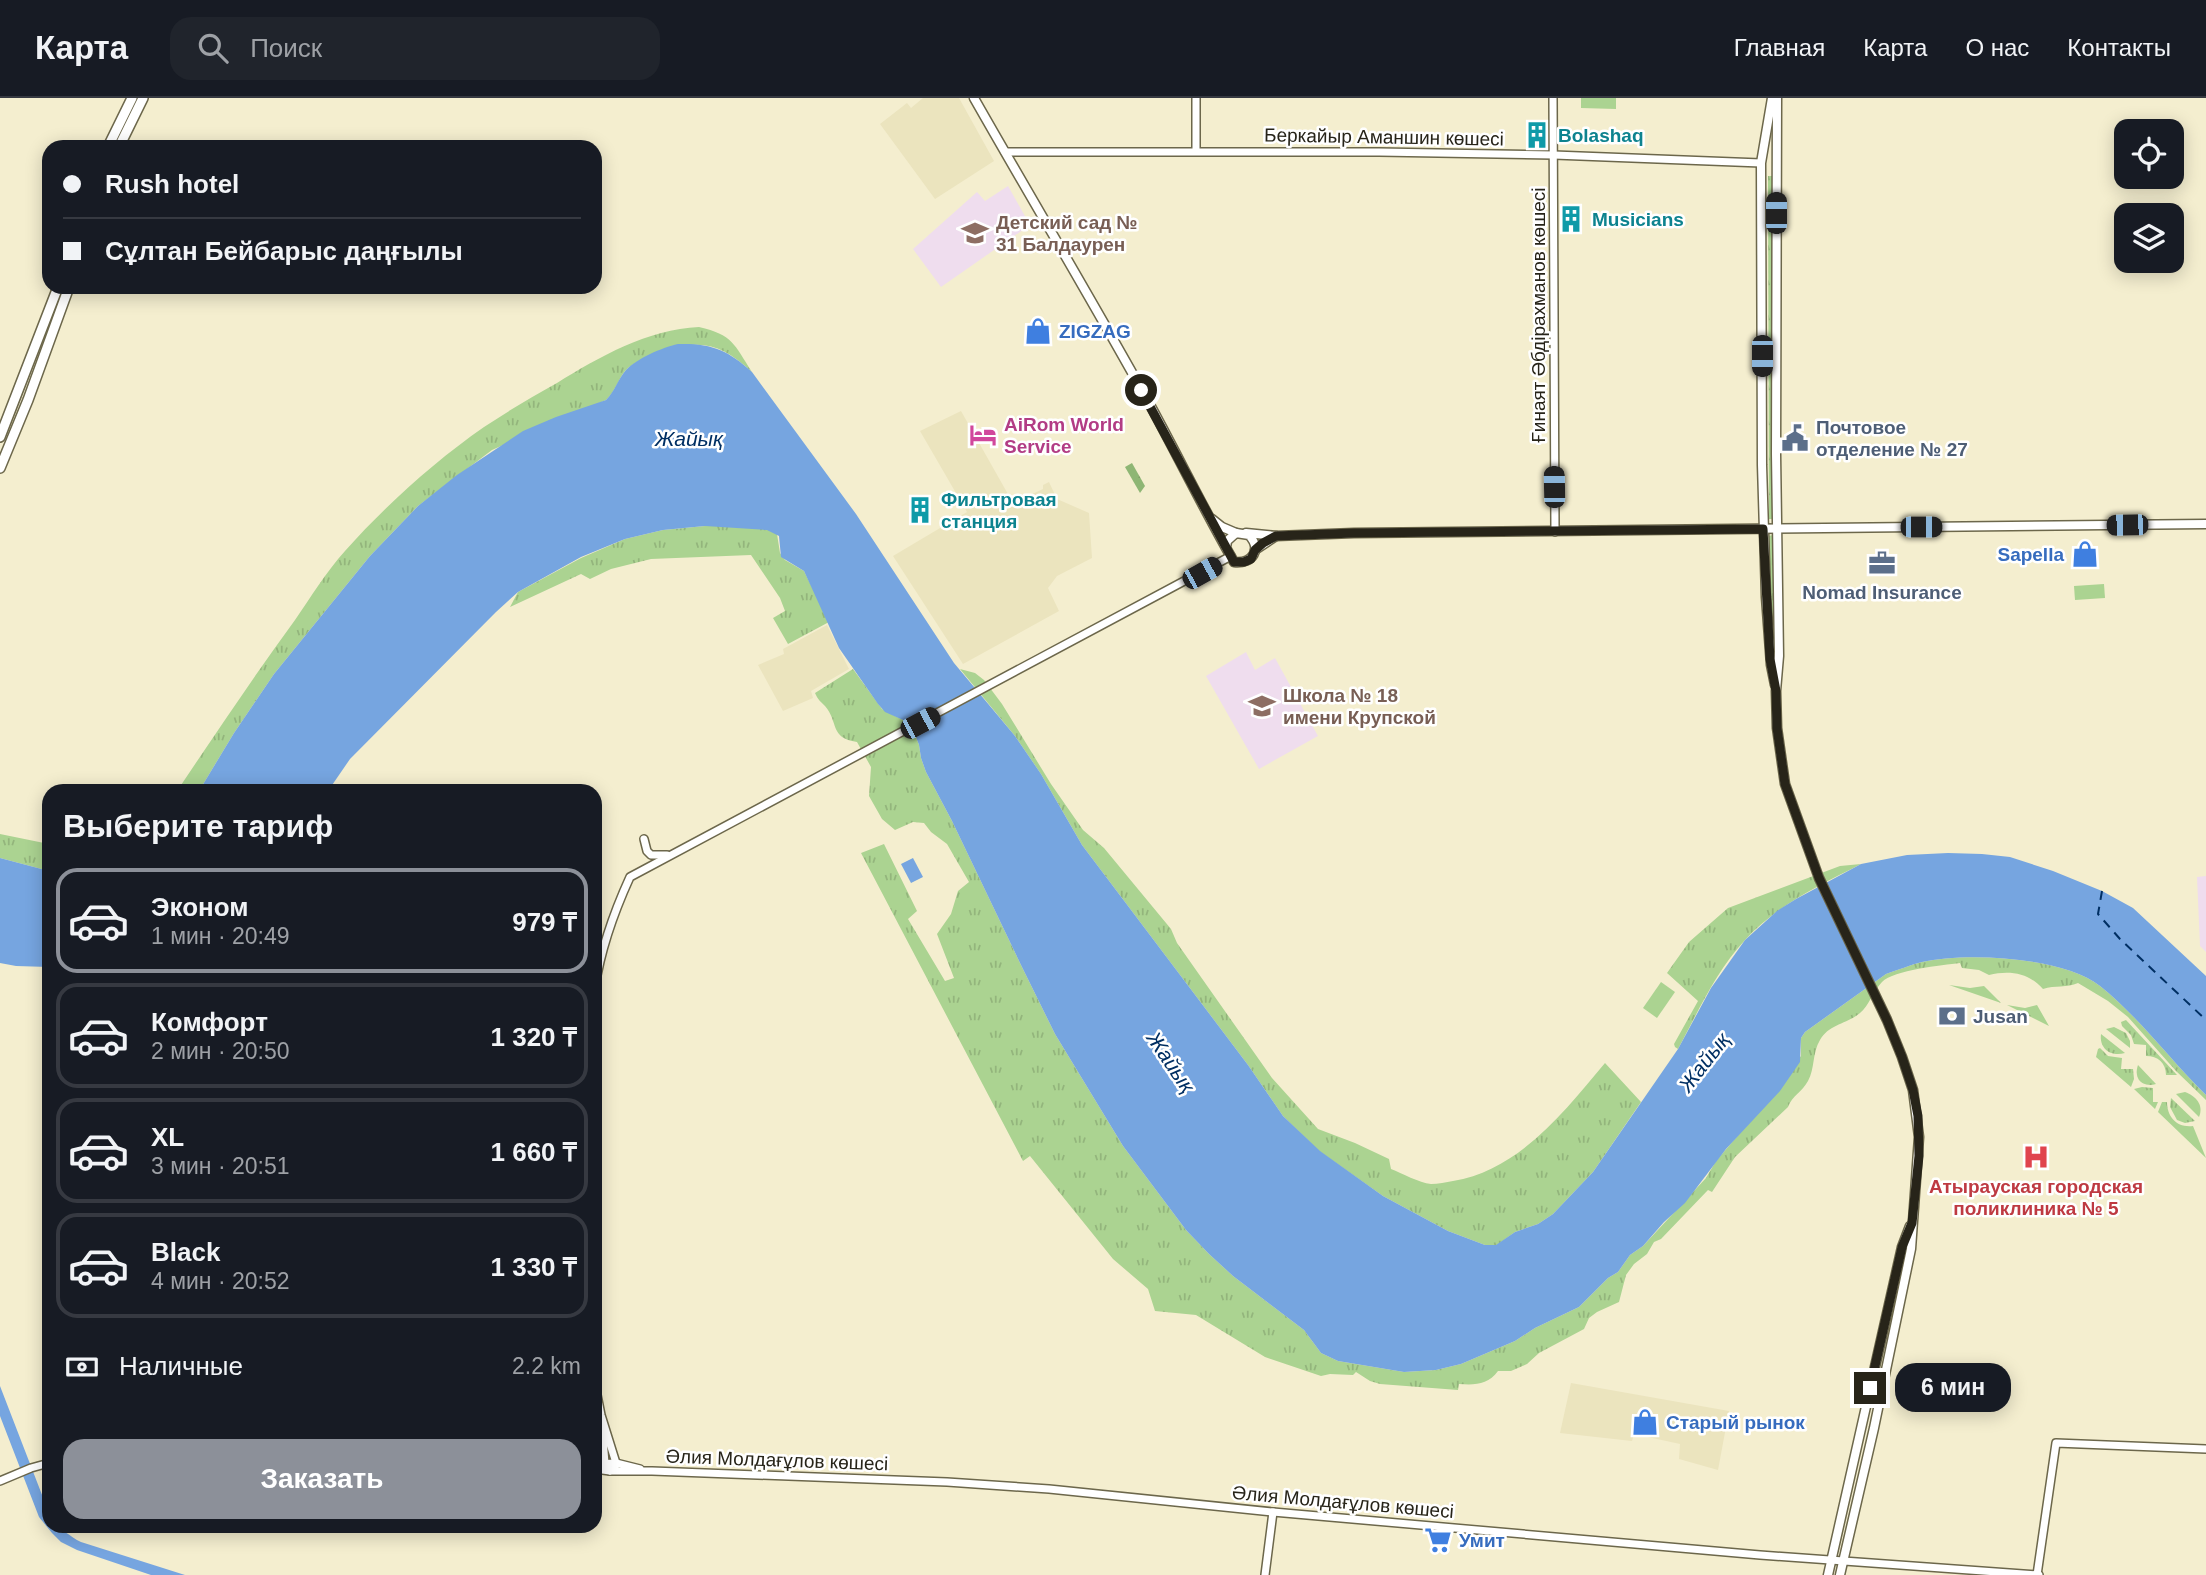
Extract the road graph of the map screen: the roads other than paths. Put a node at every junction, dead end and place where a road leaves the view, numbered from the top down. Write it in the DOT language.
graph roads {
  1 [pos="132,98"];
  2 [pos="143,98"];
  3 [pos="974,98"];
  4 [pos="1196,98"];
  5 [pos="1553,98"];
  6 [pos="1774,98"];
  7 [pos="111,140"];
  8 [pos="122,140"];
  9 [pos="1764,149"];
  10 [pos="1776,149"];
  11 [pos="1196,151"];
  12 [pos="1005,152"];
  13 [pos="1554,155"];
  14 [pos="1761,163"];
  15 [pos="55,294"];
  16 [pos="66,294"];
  17 [pos="0,437"];
  18 [pos="0,467"];
  19 [pos="1209,517"];
  20 [pos="2206,524"];
  21 [pos="1763,529"];
  22 [pos="1777,529"];
  23 [pos="1555,532"];
  24 [pos="1241,533"];
  25 [pos="1276,536"];
  26 [pos="1226,548"];
  27 [pos="1255,550"];
  28 [pos="1231,556"];
  29 [pos="1776,691"];
  30 [pos="644,839"];
  31 [pos="671,855"];
  32 [pos="602,958"];
  33 [pos="1912,1223"];
  34 [pos="602,1420"];
  35 [pos="607,1444"];
  36 [pos="2206,1449"];
  37 [pos="602,1451"];
  38 [pos="616,1462"];
  39 [pos="602,1463"];
  40 [pos="605,1463"];
  41 [pos="42,1465"];
  42 [pos="629,1465"];
  43 [pos="602,1467"];
  44 [pos="610,1471"];
  45 [pos="643,1471"];
  46 [pos="0,1481"];
  47 [pos="1273,1512"];
  48 [pos="1832,1559"];
  49 [pos="1844,1560"];
  50 [pos="1265,1575"];
  51 [pos="1828,1575"];
  52 [pos="1840,1575"];
  53 [pos="2038,1575"];
  1 -- 7 [label="highway"];
  2 -- 8 [label="highway"];
  3 -- 12 [label="main road"];
  4 -- 11 [label="main road"];
  5 -- 13 [label="main road, Ғинаят Әбдірахманов көшесі"];
  6 -- 9 [label="main road"];
  6 -- 10 [label="main road"];
  9 -- 10 [label="main road"];
  9 -- 14 [label="main road"];
  10 -- 22 [label="main road"];
  11 -- 12 [label="main road, Беркайыр Аманшин көшесі"];
  11 -- 13 [label="main road, Беркайыр Аманшин көшесі"];
  12 -- 19 [label="main road"];
  13 -- 14 [label="main road, Беркайыр Аманшин көшесі"];
  13 -- 23 [label="main road, Ғинаят Әбдірахманов көшесі"];
  14 -- 21 [label="main road"];
  15 -- 17 [label="highway"];
  16 -- 18 [label="highway"];
  19 -- 24 [label="main road"];
  19 -- 26 [label="main road"];
  20 -- 22 [label="main road"];
  21 -- 22 [label="main road"];
  21 -- 23 [label="main road"];
  21 -- 29 [label="main road"];
  22 -- 29 [label="main road"];
  23 -- 25 [label="main road"];
  24 -- 25 [label="main road"];
  24 -- 26 [label="main road"];
  24 -- 27 [label="main road"];
  25 -- 27 [label="main road"];
  26 -- 28 [label="main road"];
  27 -- 28 [label="main road"];
  28 -- 31 [label="main road"];
  29 -- 33 [label="main road"];
  30 -- 31 [label="main road"];
  31 -- 32 [label="main road"];
  33 -- 48 [label="main road"];
  33 -- 49 [label="main road"];
  34 -- 35 [label="main road"];
  35 -- 37 [label="main road"];
  35 -- 38 [label="main road"];
  35 -- 40 [label="main road"];
  35 -- 42 [label="main road"];
  36 -- 53 [label="main road"];
  38 -- 40 [label="main road, Әлия Молдағұлов көшесі"];
  38 -- 42 [label="main road, Әлия Молдағұлов көшесі"];
  38 -- 44 [label="main road"];
  39 -- 40 [label="main road, Әлия Молдағұлов көшесі"];
  40 -- 44 [label="main road"];
  41 -- 46 [label="main road"];
  42 -- 45 [label="main road, Әлия Молдағұлов көшесі"];
  43 -- 44 [label="main road, Әлия Молдағұлов көшесі"];
  44 -- 45 [label="main road, Әлия Молдағұлов көшесі"];
  45 -- 47 [label="main road, Әлия Молдағұлов көшесі"];
  47 -- 48 [label="main road, Әлия Молдағұлов көшесі"];
  47 -- 50 [label="main road"];
  48 -- 49 [label="main road, Әлия Молдағұлов көшесі"];
  48 -- 51 [label="main road"];
  49 -- 52 [label="main road"];
  49 -- 53 [label="main road, Әлия Молдағұлов көшесі"];
}
